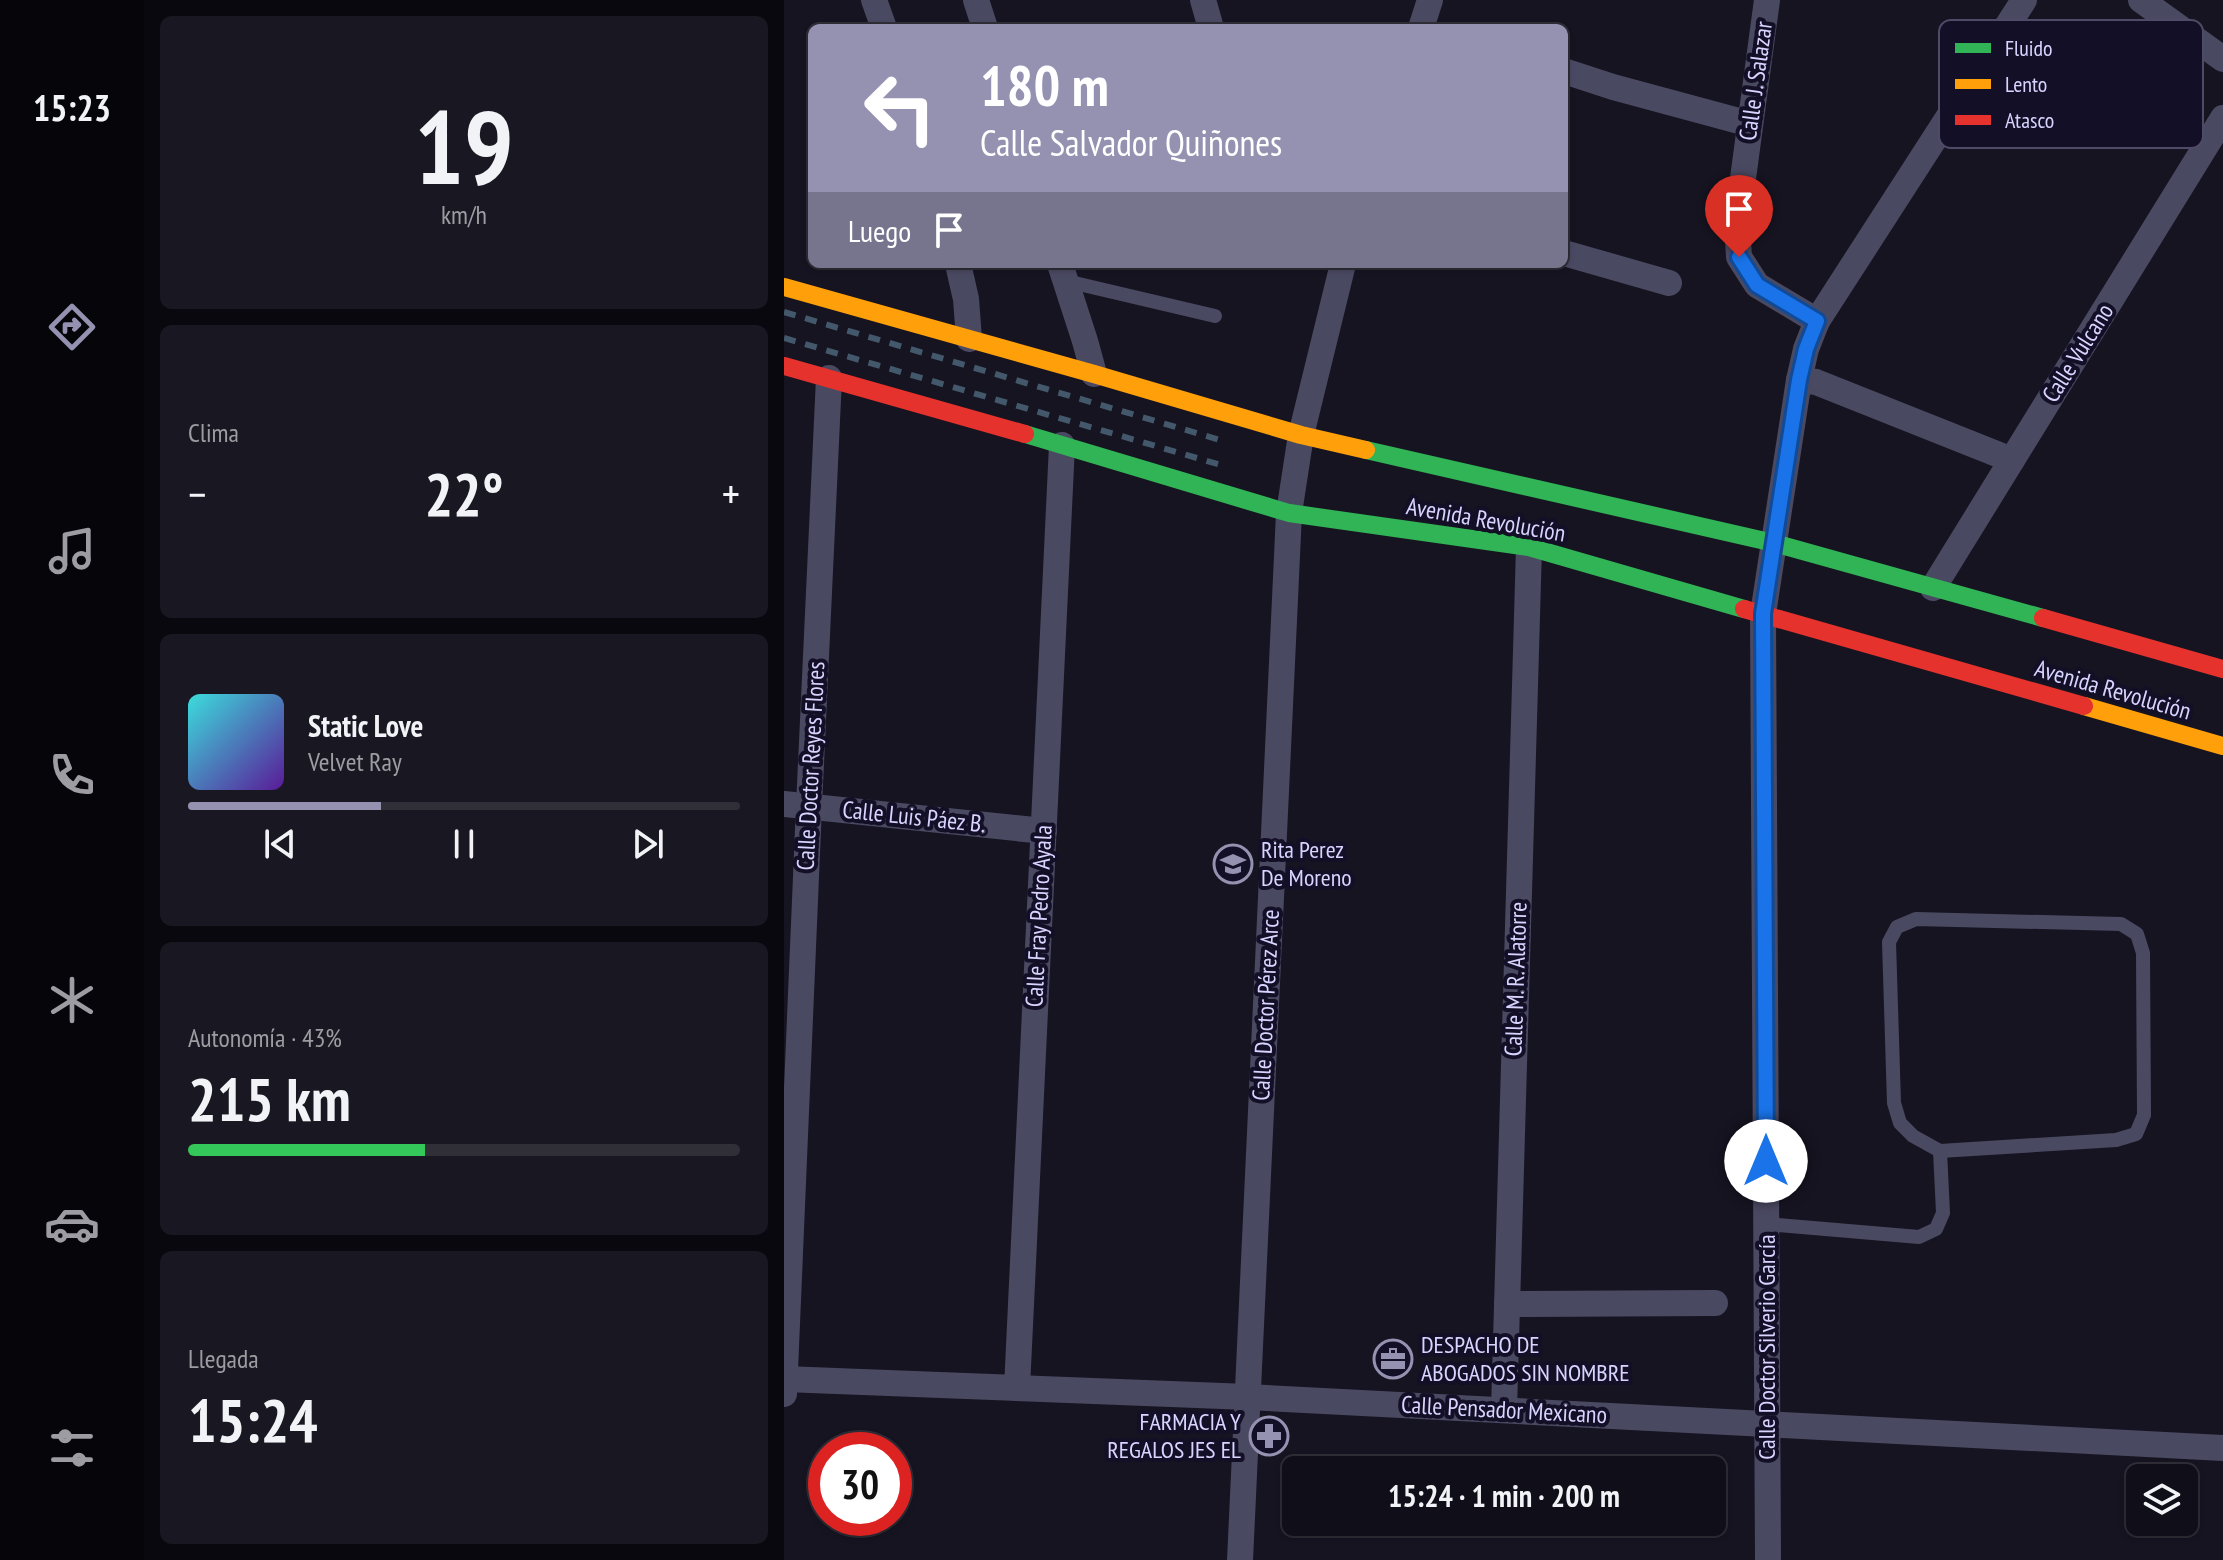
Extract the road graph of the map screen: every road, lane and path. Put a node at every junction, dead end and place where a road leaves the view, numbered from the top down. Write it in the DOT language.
graph roads {
  1 [pos="874,0"];
  2 [pos="976,0"];
  3 [pos="1203,0"];
  4 [pos="1767,0"];
  5 [pos="2024,0"];
  6 [pos="2141,0"];
  7 [pos="2011,20"];
  8 [pos="2169,20"];
  9 [pos="883,24"];
  10 [pos="984,24"];
  11 [pos="1210,24"];
  12 [pos="2203,45"];
  13 [pos="2223,59"];
  14 [pos="1568,72"];
  15 [pos="2223,118"];
  16 [pos="1750,124"];
  17 [pos="1939,132"];
  18 [pos="1568,254"];
  19 [pos="959,268"];
  20 [pos="1342,268"];
  21 [pos="1063,273"];
  22 [pos="1669,283"];
  23 [pos="784,287"];
  24 [pos="1215,316"];
  25 [pos="1817,321"];
  26 [pos="969,339"];
  27 [pos="784,366"];
  28 [pos="1094,374"];
  29 [pos="829,378"];
  30 [pos="1799,380"];
  31 [pos="1301,435"];
  32 [pos="1062,445"];
  33 [pos="2012,460"];
  34 [pos="1289,513"];
  35 [pos="1774,543"];
  36 [pos="1529,547"];
  37 [pos="1933,588"];
  38 [pos="1763,614"];
  39 [pos="2218,659"];
  40 [pos="2223,746"];
  41 [pos="796,805"];
  42 [pos="1044,831"];
  43 [pos="1940,1151"];
  44 [pos="1767,1224"];
  45 [pos="1715,1303"];
  46 [pos="1507,1304"];
  47 [pos="784,1379"];
  48 [pos="1017,1388"];
  49 [pos="784,1394"];
  50 [pos="1248,1397"];
  51 [pos="1504,1410"];
  52 [pos="1768,1425"];
  53 [pos="2223,1448"];
  54 [pos="1240,1560"];
  55 [pos="1768,1560"];
  1 -- 9 [label="street"];
  2 -- 10 [label="street"];
  3 -- 11 [label="street"];
  4 -- 16 [label="street, Calle J. Salazar"];
  5 -- 7 [label="street, Calle Doctor Silverio García"];
  6 -- 8 [label="street"];
  12 -- 13 [label="street"];
  14 -- 16 [label="street"];
  15 -- 33 [label="street, Calle Vulcano"];
  16 -- 25 [label="street, Calle J. Salazar"];
  17 -- 25 [label="street, Calle Doctor Silverio García"];
  18 -- 22 [label="street"];
  19 -- 26 [label="street"];
  20 -- 31 [label="street, Calle Doctor Pérez Arce"];
  21 -- 24 [label="lane"];
  21 -- 28 [label="street"];
  23 -- 26 [label="main road, Avenida Revolución"];
  25 -- 30 [label="street, Calle Doctor Silverio García"];
  26 -- 28 [label="main road, Avenida Revolución"];
  27 -- 29 [label="main road, Avenida Revolución"];
  28 -- 31 [label="main road, Avenida Revolución"];
  29 -- 32 [label="main road, Avenida Revolución"];
  29 -- 41 [label="street, Calle Doctor Reyes Flores"];
  30 -- 33 [label="street"];
  30 -- 35 [label="street, Calle Doctor Silverio García"];
  31 -- 34 [label="street, Calle Doctor Pérez Arce"];
  31 -- 35 [label="main road, Avenida Revolución"];
  32 -- 34 [label="main road, Avenida Revolución"];
  32 -- 42 [label="street, Calle Fray Pedro Ayala"];
  33 -- 37 [label="street, Calle Vulcano"];
  34 -- 36 [label="main road, Avenida Revolución"];
  34 -- 50 [label="street, Calle Doctor Pérez Arce"];
  35 -- 37 [label="main road, Avenida Revolución"];
  35 -- 38 [label="street, Calle Doctor Silverio García"];
  36 -- 38 [label="main road, Avenida Revolución"];
  36 -- 46 [label="street, Calle M. R. Alatorre"];
  37 -- 39 [label="main road, Avenida Revolución"];
  38 -- 40 [label="main road, Avenida Revolución"];
  38 -- 44 [label="street, Calle Doctor Silverio García"];
  41 -- 42 [label="street, Calle Luis Páez B."];
  41 -- 47 [label="street, Calle Doctor Reyes Flores"];
  42 -- 48 [label="street, Calle Fray Pedro Ayala"];
  43 -- 43 [label="lane"];
  43 -- 44 [label="lane"];
  44 -- 52 [label="street, Calle Doctor Silverio García"];
  45 -- 46 [label="street"];
  46 -- 51 [label="street, Calle M. R. Alatorre"];
  47 -- 48 [label="street, Calle Pensador Mexicano"];
  47 -- 49 [label="street, Calle Doctor Reyes Flores"];
  48 -- 50 [label="street, Calle Pensador Mexicano"];
  50 -- 51 [label="street, Calle Pensador Mexicano"];
  50 -- 54 [label="street, Calle Doctor Pérez Arce"];
  51 -- 52 [label="street, Calle Pensador Mexicano"];
  52 -- 53 [label="street, Calle Pensador Mexicano"];
  52 -- 55 [label="street, Calle Doctor Silverio García"];
}
